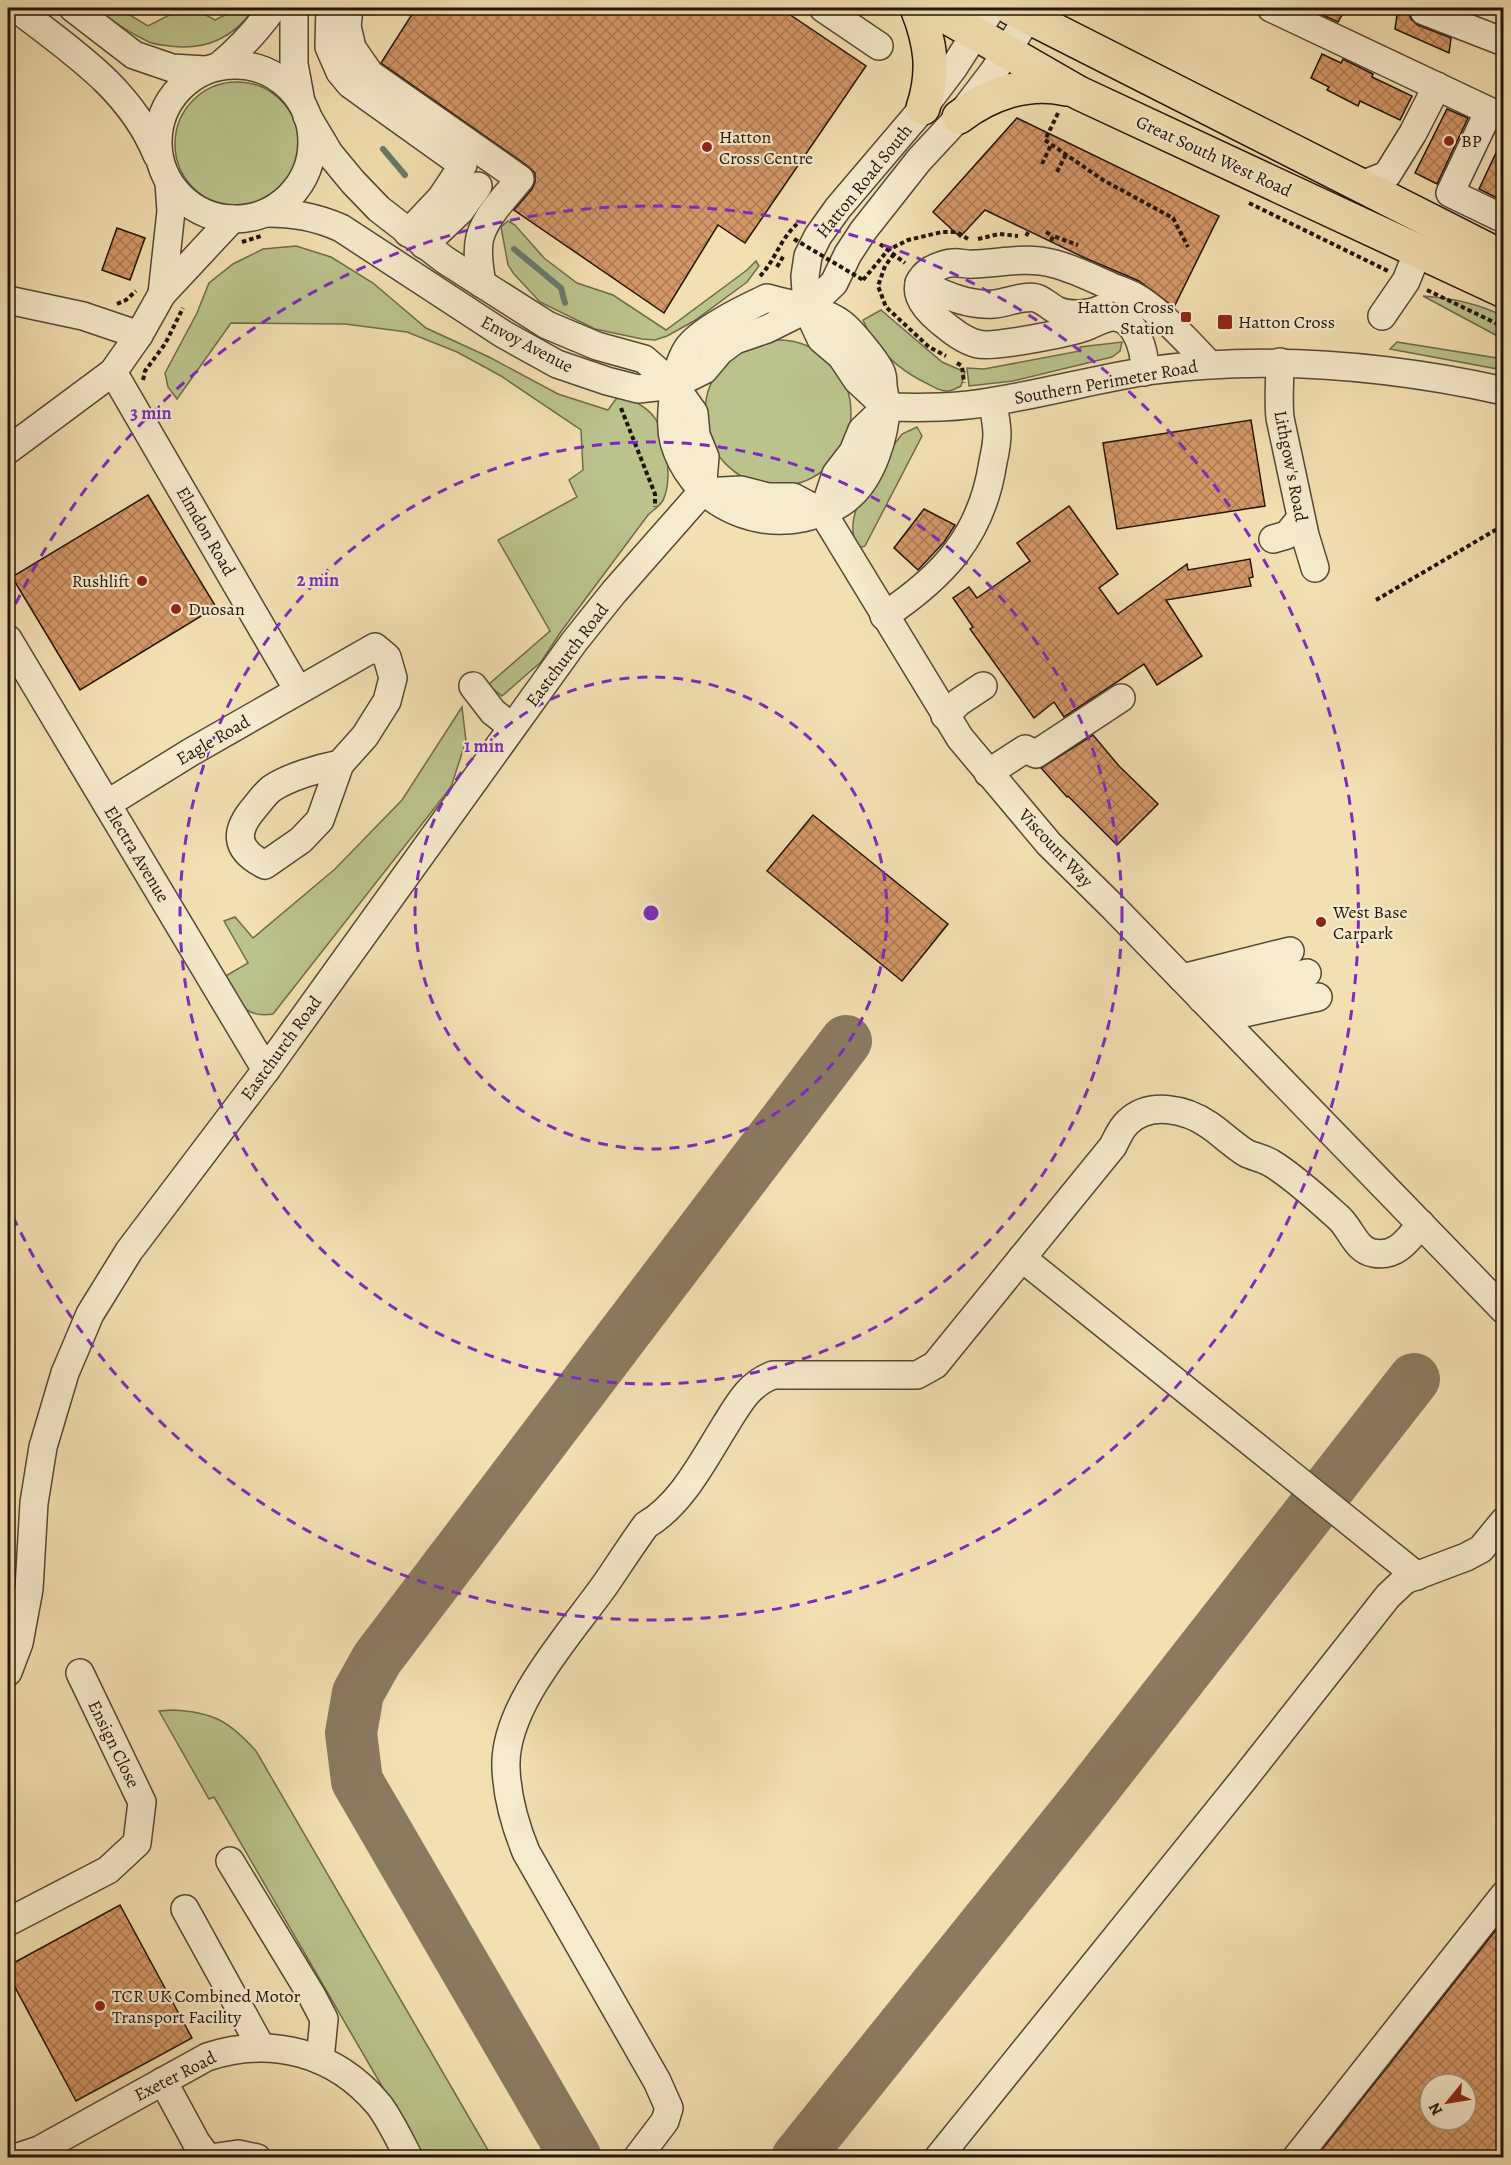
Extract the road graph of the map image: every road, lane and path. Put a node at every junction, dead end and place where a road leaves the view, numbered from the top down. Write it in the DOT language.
graph roads {
  1 [pos="16,8"];
  2 [pos="73,8"];
  3 [pos="273,8"];
  4 [pos="294,8"];
  5 [pos="330,8"];
  6 [pos="337,8"];
  7 [pos="349,8"];
  8 [pos="365,8"];
  9 [pos="823,8"];
  10 [pos="917,8"];
  11 [pos="931,8"];
  12 [pos="1271,8"];
  13 [pos="1424,8"];
  14 [pos="1024,10"];
  15 [pos="977,31"];
  16 [pos="1503,42"];
  17 [pos="879,46"];
  18 [pos="1000,62"];
  19 [pos="212,68"];
  20 [pos="1437,86"];
  21 [pos="1069,102"];
  22 [pos="923,108"];
  23 [pos="304,110"];
  24 [pos="1496,114"];
  25 [pos="959,117"];
  26 [pos="1051,145"];
  27 [pos="1066,154"];
  28 [pos="1042,164"];
  29 [pos="1057,172"];
  30 [pos="165,174"];
  31 [pos="478,186"];
  32 [pos="1359,186"];
  33 [pos="804,217"];
  34 [pos="1503,219"];
  35 [pos="268,223"];
  36 [pos="236,231"];
  37 [pos="1029,231"];
  38 [pos="1046,232"];
  39 [pos="1026,236"];
  40 [pos="1053,236"];
  41 [pos="416,239"];
  42 [pos="794,239"];
  43 [pos="1188,247"];
  44 [pos="888,250"];
  45 [pos="1418,251"];
  46 [pos="1503,258"];
  47 [pos="760,277"];
  48 [pos="919,283"];
  49 [pos="482,284"];
  50 [pos="1420,287"];
  51 [pos="1503,291"];
  52 [pos="163,294"];
  53 [pos="1133,296"];
  54 [pos="8,300"];
  55 [pos="112,306"];
  56 [pos="807,309"];
  57 [pos="1382,316"];
  58 [pos="1503,327"];
  59 [pos="139,335"];
  60 [pos="1280,362"];
  61 [pos="1209,364"];
  62 [pos="1145,365"];
  63 [pos="113,372"];
  64 [pos="142,382"];
  65 [pos="674,385"];
  66 [pos="1503,391"];
  67 [pos="993,402"];
  68 [pos="886,407"];
  69 [pos="623,411"];
  70 [pos="8,450"];
  71 [pos="702,492"];
  72 [pos="655,507"];
  73 [pos="823,513"];
  74 [pos="1301,518"];
  75 [pos="1503,525"];
  76 [pos="1273,539"];
  77 [pos="1315,568"];
  78 [pos="1376,600"];
  79 [pos="884,616"];
  80 [pos="8,639"];
  81 [pos="309,684"];
  82 [pos="473,686"];
  83 [pos="983,686"];
  84 [pos="1121,698"];
  85 [pos="945,716"];
  86 [pos="512,727"];
  87 [pos="340,764"];
  88 [pos="988,774"];
  89 [pos="107,804"];
  90 [pos="1202,998"];
  91 [pos="266,1070"];
  92 [pos="1428,1231"];
  93 [pos="1022,1258"];
  94 [pos="1503,1310"];
  95 [pos="1503,1521"];
  96 [pos="1416,1576"];
  97 [pos="8,1672"];
  98 [pos="80,1673"];
  99 [pos="230,1861"];
  100 [pos="1503,1895"];
  101 [pos="185,1909"];
  102 [pos="8,1922"];
  103 [pos="261,2047"];
  104 [pos="320,2060"];
  105 [pos="163,2080"];
  106 [pos="15,2157"];
  107 [pos="209,2157"];
  108 [pos="257,2157"];
  109 [pos="410,2157"];
  110 [pos="637,2157"];
  111 [pos="938,2157"];
  112 [pos="1296,2157"];
  1 -- 30 [label="street"];
  2 -- 19 [label="street"];
  3 -- 19 [label="street"];
  4 -- 23 [label="street"];
  5 -- 41 [label="street"];
  6 -- 8 [label="street"];
  7 -- 49 [label="street"];
  9 -- 17 [label="street"];
  10 -- 22 [label="highway"];
  11 -- 15 [label="highway, Great South West Road"];
  12 -- 20 [label="street"];
  13 -- 16 [label="street"];
  14 -- 18 [label="street, Hatton Road South"];
  14 -- 32 [label="highway, Great South West Road"];
  15 -- 18 [label="highway, Great South West Road"];
  15 -- 22 [label="street, Hatton Road South"];
  18 -- 21 [label="highway, Great South West Road"];
  18 -- 25 [label="street, Hatton Road South"];
  19 -- 23 [label="street"];
  19 -- 30 [label="street"];
  20 -- 24 [label="street"];
  20 -- 32 [label="street"];
  21 -- 25 [label="highway"];
  21 -- 26 [label="path"];
  21 -- 45 [label="highway, Great South West Road"];
  22 -- 56 [label="street, Hatton Road South"];
  23 -- 35 [label="street"];
  23 -- 41 [label="street, Envoy Avenue"];
  24 -- 34 [label="street"];
  25 -- 56 [label="street, Hatton Road South"];
  26 -- 27 [label="path"];
  26 -- 28 [label="path"];
  27 -- 29 [label="path"];
  27 -- 43 [label="path"];
  30 -- 36 [label="street"];
  30 -- 52 [label="street"];
  31 -- 41 [label="street"];
  32 -- 46 [label="highway, Great South West Road"];
  33 -- 47 [label="path"];
  35 -- 36 [label="path"];
  35 -- 36 [label="street"];
  35 -- 65 [label="street, Envoy Avenue"];
  36 -- 52 [label="street"];
  37 -- 39 [label="path"];
  38 -- 40 [label="path"];
  41 -- 49 [label="street, Envoy Avenue"];
  42 -- 44 [label="path, bridge"];
  45 -- 51 [label="highway, Great South West Road"];
  45 -- 57 [label="street"];
  48 -- 53 [label="street"];
  48 -- 53 [label="street"];
  48 -- 62 [label="street"];
  49 -- 65 [label="street, Envoy Avenue"];
  50 -- 58 [label="path"];
  52 -- 55 [label="path"];
  52 -- 59 [label="street"];
  52 -- 64 [label="path"];
  53 -- 61 [label="street"];
  53 -- 62 [label="street"];
  54 -- 59 [label="street"];
  56 -- 65 [label="street"];
  56 -- 68 [label="street"];
  59 -- 63 [label="street"];
  60 -- 61 [label="street, Southern Perimeter Road"];
  60 -- 66 [label="street, Southern Perimeter Road"];
  60 -- 74 [label="street, Lithgow's Road"];
  61 -- 62 [label="street, Southern Perimeter Road"];
  62 -- 67 [label="street, Southern Perimeter Road"];
  63 -- 70 [label="street"];
  63 -- 81 [label="street, Elmdon Road"];
  65 -- 71 [label="street"];
  67 -- 68 [label="street, Southern Perimeter Road"];
  67 -- 79 [label="street"];
  68 -- 73 [label="street"];
  69 -- 72 [label="path"];
  71 -- 73 [label="street"];
  71 -- 86 [label="street, Eastchurch Road"];
  73 -- 79 [label="street, Viscount Way"];
  74 -- 76 [label="street"];
  74 -- 77 [label="street, Lithgow's Road"];
  75 -- 78 [label="path"];
  79 -- 85 [label="street, Viscount Way"];
  80 -- 89 [label="street, Electra Avenue"];
  81 -- 87 [label="street, Eagle Road"];
  81 -- 89 [label="street, Eagle Road"];
  82 -- 86 [label="street"];
  83 -- 85 [label="street"];
  84 -- 88 [label="street"];
  85 -- 88 [label="street, Viscount Way"];
  86 -- 91 [label="street, Eastchurch Road"];
  88 -- 90 [label="street, Viscount Way"];
  89 -- 91 [label="street, Electra Avenue"];
  90 -- 90 [label="street"];
  90 -- 92 [label="street, Viscount Way"];
  91 -- 97 [label="street, Eastchurch Road"];
  92 -- 93 [label="street"];
  92 -- 94 [label="street, Viscount Way"];
  93 -- 96 [label="street"];
  93 -- 110 [label="street"];
  95 -- 96 [label="street"];
  96 -- 111 [label="street"];
  98 -- 102 [label="street, Ensign Close"];
  99 -- 104 [label="street"];
  100 -- 112 [label="street"];
  101 -- 103 [label="street"];
  103 -- 104 [label="street, Exeter Road"];
  103 -- 105 [label="street, Exeter Road"];
  104 -- 109 [label="street, Exeter Road"];
  105 -- 106 [label="street, Exeter Road"];
  105 -- 107 [label="street"];
  107 -- 108 [label="street"];
}
